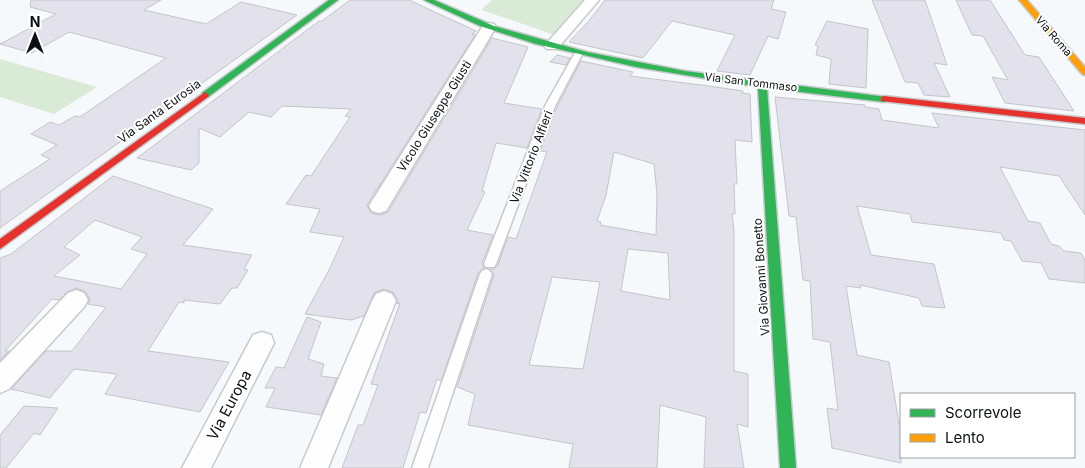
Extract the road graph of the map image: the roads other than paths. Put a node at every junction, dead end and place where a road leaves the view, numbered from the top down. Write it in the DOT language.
graph roads {
  1 [pos="334,0"];
  2 [pos="428,0"];
  3 [pos="592,0"];
  4 [pos="1022,0"];
  5 [pos="489,27"];
  6 [pos="552,46"];
  7 [pos="579,53"];
  8 [pos="1085,72"];
  9 [pos="762,85"];
  10 [pos="1085,121"];
  11 [pos="379,206"];
  12 [pos="0,245"];
  13 [pos="76,300"];
  14 [pos="384,301"];
  15 [pos="262,343"];
  16 [pos="0,381"];
  17 [pos="196,468"];
  18 [pos="314,468"];
  19 [pos="420,468"];
  20 [pos="788,468"];
  1 -- 12 [label="street, Via Santa Eurosia"];
  2 -- 5 [label="street, Via San Tommaso"];
  3 -- 6 [label="street"];
  4 -- 8 [label="street, Via Roma"];
  5 -- 6 [label="street, Via San Tommaso"];
  5 -- 11 [label="street, Vicolo Giuseppe Giusti"];
  6 -- 7 [label="street, Via San Tommaso"];
  7 -- 9 [label="street, Via San Tommaso"];
  7 -- 19 [label="lane, Via Vittorio Alfieri"];
  9 -- 10 [label="street, Via San Tommaso"];
  9 -- 20 [label="street, Via Giovanni Bonetto"];
  13 -- 16 [label="street"];
  14 -- 18 [label="street"];
  15 -- 17 [label="street, Via Europa"];
}
